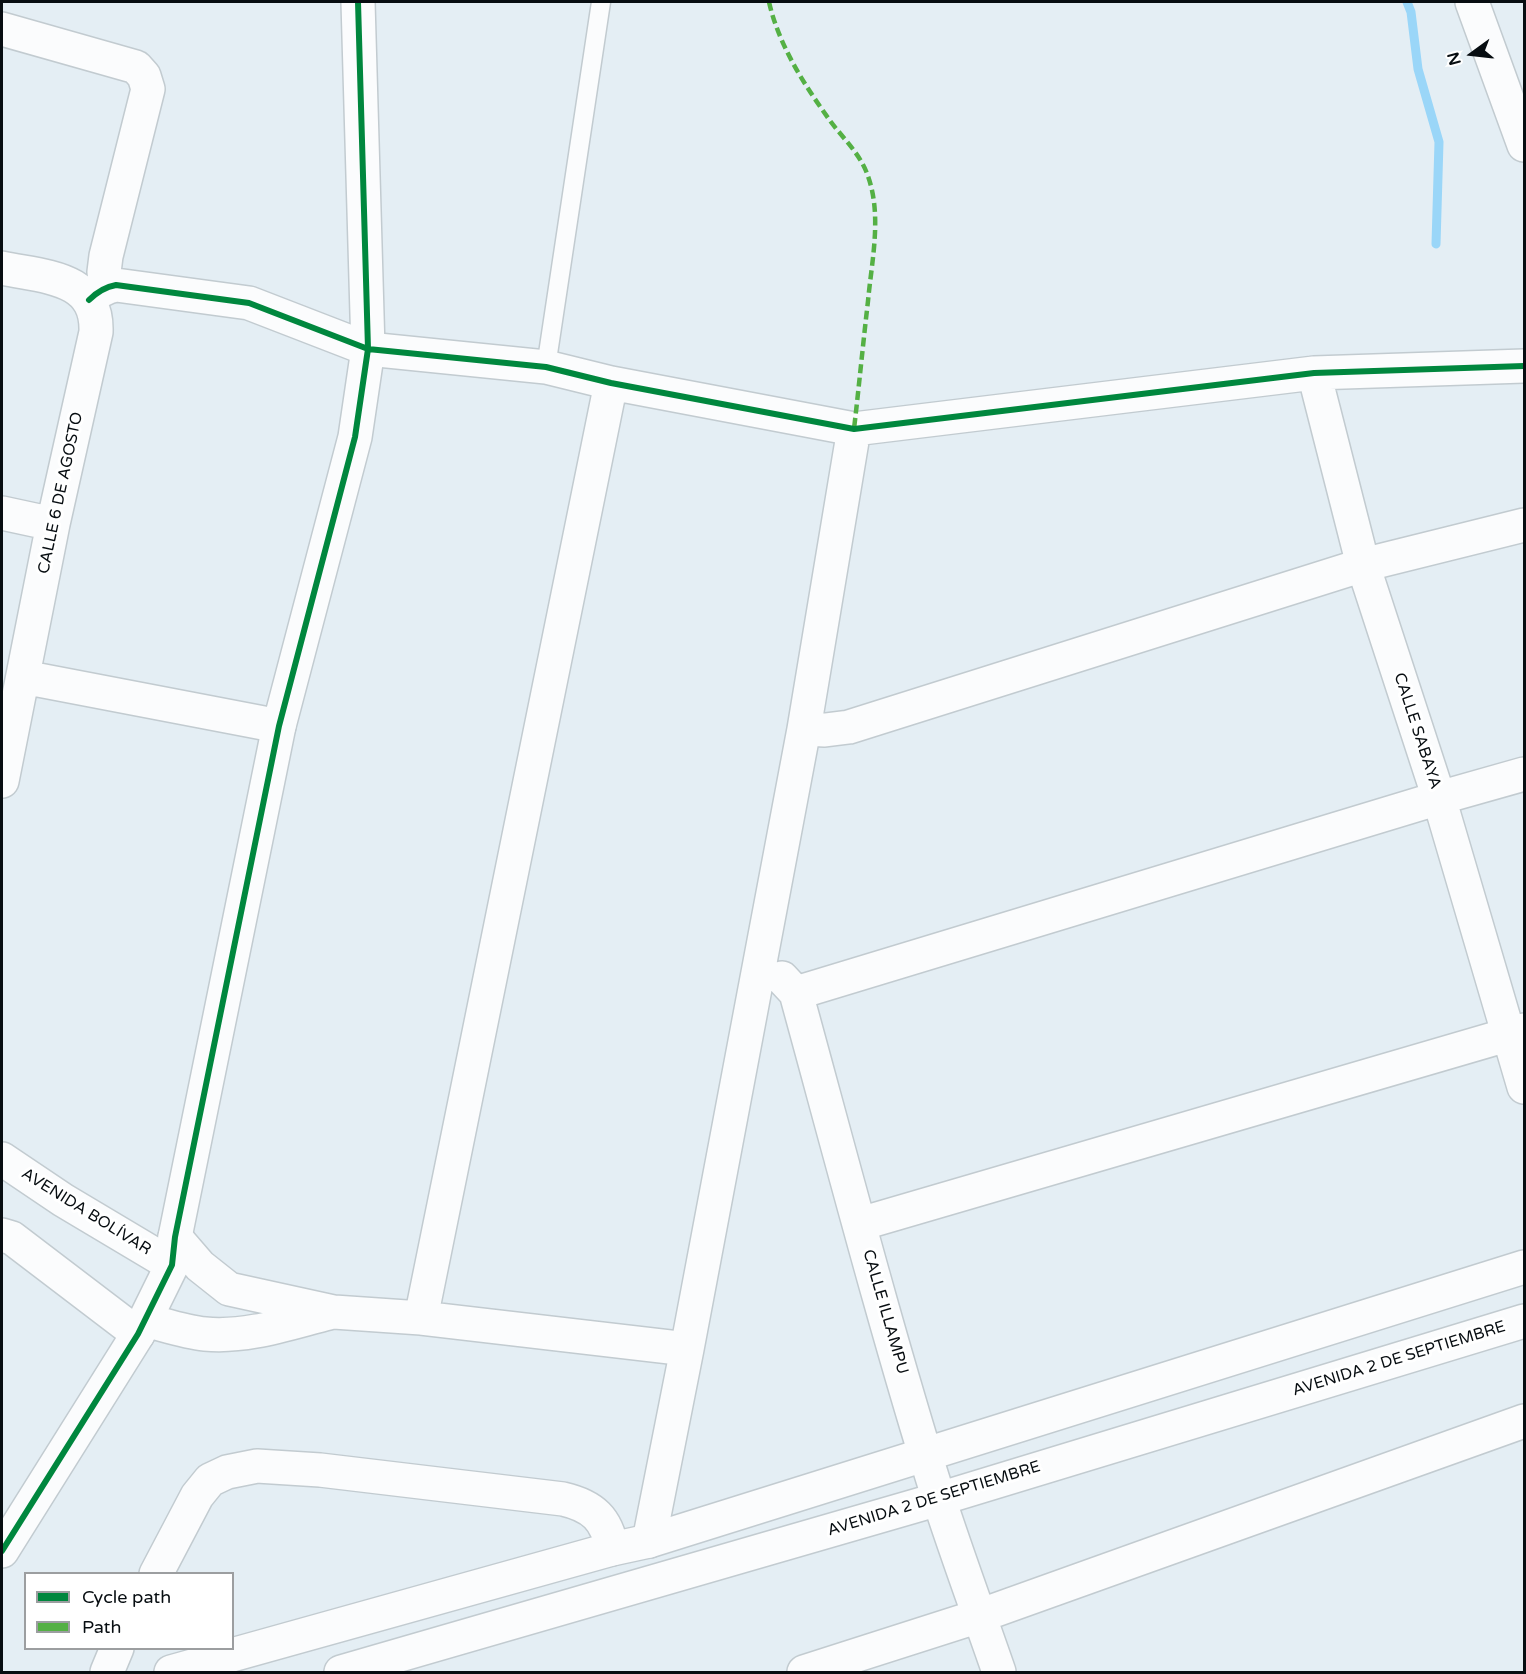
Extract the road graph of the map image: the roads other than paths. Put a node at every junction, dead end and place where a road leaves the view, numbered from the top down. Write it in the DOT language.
graph roads {
  1 [pos="358,2"];
  2 [pos="601,2"];
  3 [pos="1472,2"];
  4 [pos="2,29"];
  5 [pos="1513,79"];
  6 [pos="1524,145"];
  7 [pos="2,268"];
  8 [pos="98,293"];
  9 [pos="368,349"];
  10 [pos="1524,366"];
  11 [pos="546,367"];
  12 [pos="1314,373"];
  13 [pos="611,383"];
  14 [pos="854,429"];
  15 [pos="2,513"];
  16 [pos="53,524"];
  17 [pos="1524,525"];
  18 [pos="1363,565"];
  19 [pos="23,677"];
  20 [pos="279,726"];
  21 [pos="804,729"];
  22 [pos="1524,774"];
  23 [pos="2,781"];
  24 [pos="1439,798"];
  25 [pos="760,965"];
  26 [pos="796,993"];
  27 [pos="1517,1032"];
  28 [pos="1524,1087"];
  29 [pos="2,1159"];
  30 [pos="860,1224"];
  31 [pos="2,1235"];
  32 [pos="173,1251"];
  33 [pos="1524,1267"];
  34 [pos="334,1312"];
  35 [pos="422,1318"];
  36 [pos="1524,1321"];
  37 [pos="142,1327"];
  38 [pos="687,1349"];
  39 [pos="1524,1421"];
  40 [pos="926,1455"];
  41 [pos="939,1498"];
  42 [pos="649,1541"];
  43 [pos="612,1549"];
  44 [pos="2,1551"];
  45 [pos="157,1572"];
  46 [pos="979,1616"];
  47 [pos="116,1650"];
  48 [pos="107,1672"];
  49 [pos="171,1672"];
  50 [pos="342,1672"];
  51 [pos="804,1672"];
  52 [pos="999,1672"];
  1 -- 9 [label="street"];
  2 -- 11 [label="lane"];
  3 -- 5 [label="street"];
  4 -- 8 [label="street, CALLE 6 DE AGOSTO"];
  5 -- 6 [label="street"];
  7 -- 8 [label="street"];
  8 -- 9 [label="street"];
  8 -- 16 [label="street, CALLE 6 DE AGOSTO"];
  9 -- 11 [label="street"];
  9 -- 20 [label="street"];
  10 -- 12 [label="street"];
  11 -- 13 [label="street"];
  12 -- 14 [label="street"];
  12 -- 18 [label="street, CALLE SABAYA"];
  13 -- 14 [label="street"];
  13 -- 35 [label="street"];
  14 -- 21 [label="street"];
  15 -- 16 [label="street"];
  16 -- 19 [label="street, CALLE 6 DE AGOSTO"];
  17 -- 18 [label="street"];
  18 -- 21 [label="street"];
  18 -- 24 [label="street, CALLE SABAYA"];
  19 -- 20 [label="street"];
  19 -- 23 [label="street, CALLE 6 DE AGOSTO"];
  20 -- 32 [label="street"];
  21 -- 25 [label="street"];
  22 -- 24 [label="street"];
  24 -- 26 [label="street"];
  24 -- 27 [label="street, CALLE SABAYA"];
  25 -- 26 [label="street"];
  25 -- 38 [label="street"];
  26 -- 30 [label="street, CALLE ILLAMPU"];
  27 -- 28 [label="street, CALLE SABAYA"];
  27 -- 30 [label="street"];
  29 -- 32 [label="street, AVENIDA BOLÍVAR"];
  30 -- 40 [label="street, CALLE ILLAMPU"];
  31 -- 37 [label="street"];
  32 -- 34 [label="street, AVENIDA BOLÍVAR"];
  32 -- 37 [label="street"];
  33 -- 40 [label="street"];
  34 -- 35 [label="street"];
  34 -- 37 [label="street"];
  35 -- 38 [label="street"];
  36 -- 41 [label="street, AVENIDA 2 DE SEPTIEMBRE"];
  37 -- 44 [label="street"];
  38 -- 42 [label="street"];
  39 -- 46 [label="street"];
  40 -- 41 [label="street, CALLE ILLAMPU"];
  40 -- 42 [label="street"];
  41 -- 46 [label="street, CALLE ILLAMPU"];
  41 -- 50 [label="street, AVENIDA 2 DE SEPTIEMBRE"];
  42 -- 43 [label="street"];
  43 -- 45 [label="street"];
  43 -- 49 [label="street"];
  46 -- 51 [label="street"];
  46 -- 52 [label="street, CALLE ILLAMPU"];
  47 -- 48 [label="street"];
}
